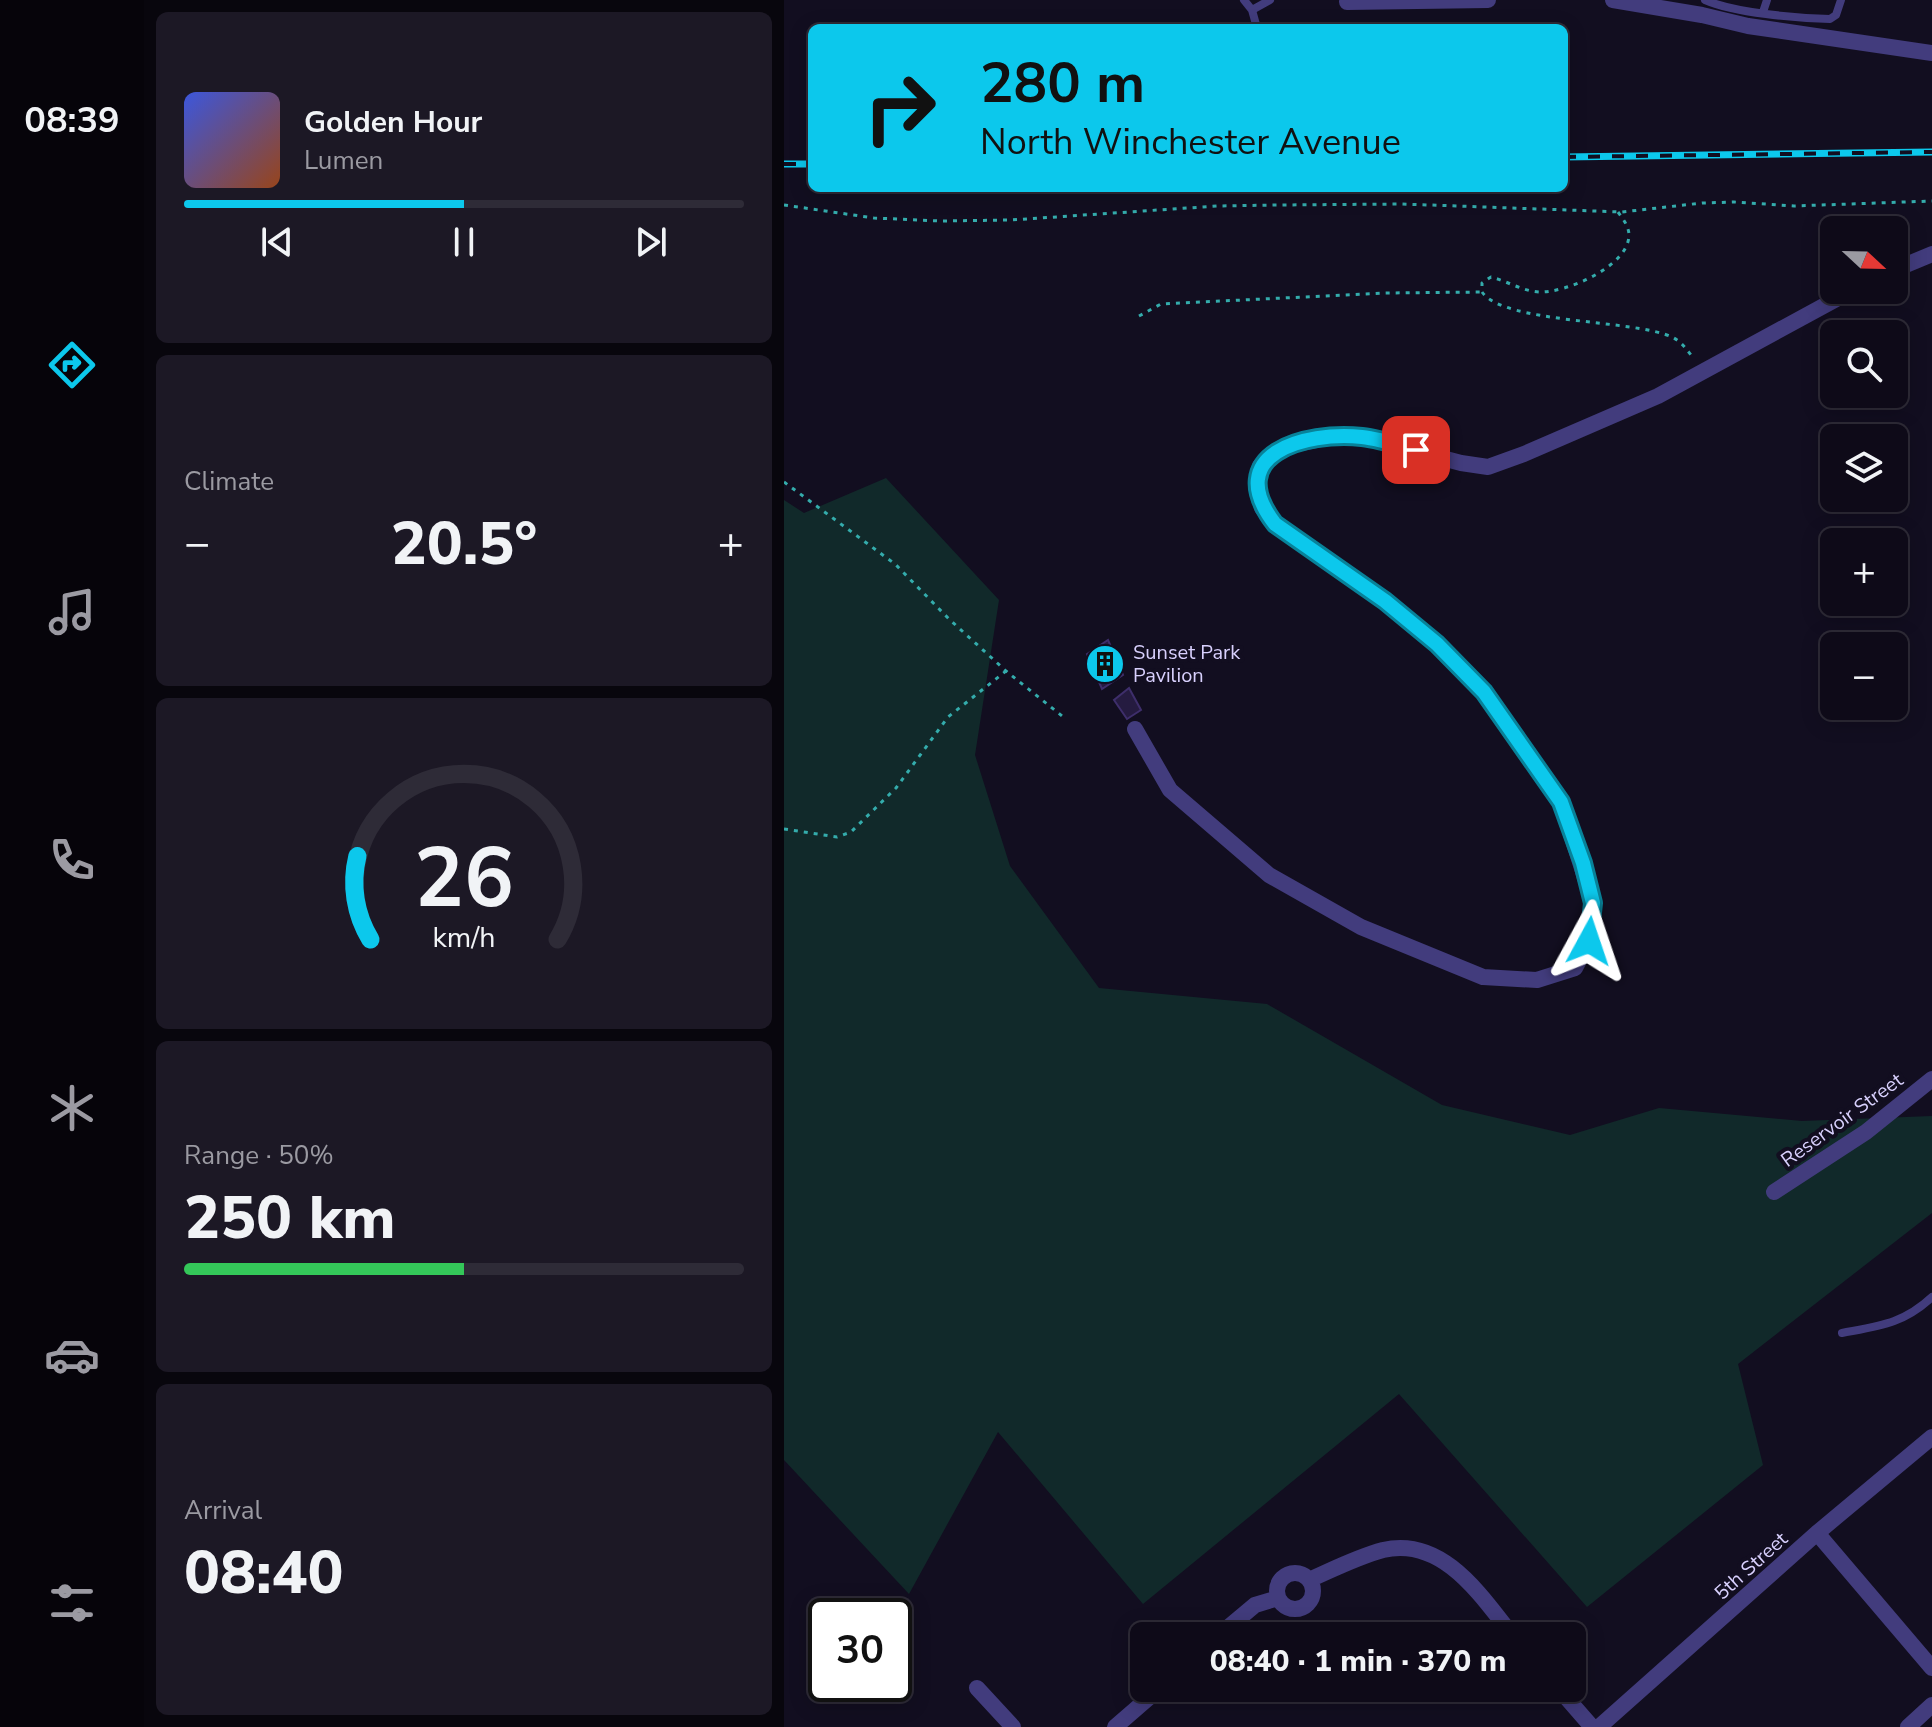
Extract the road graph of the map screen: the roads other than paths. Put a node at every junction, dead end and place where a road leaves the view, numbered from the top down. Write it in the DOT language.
graph roads {
  1 [pos="1244,0"];
  2 [pos="1270,0"];
  3 [pos="1488,0"];
  4 [pos="1613,0"];
  5 [pos="1705,0"];
  6 [pos="1767,0"];
  7 [pos="1841,0"];
  8 [pos="1347,2"];
  9 [pos="1252,10"];
  10 [pos="1763,12"];
  11 [pos="1256,24"];
  12 [pos="1932,53"];
  13 [pos="1932,254"];
  14 [pos="1908,264"];
  15 [pos="1828,304"];
  16 [pos="1135,729"];
  17 [pos="1932,1079"];
  18 [pos="1774,1192"];
  19 [pos="1932,1297"];
  20 [pos="1842,1333"];
  21 [pos="1932,1437"];
  22 [pos="1817,1533"];
  23 [pos="1309,1580"];
  24 [pos="1278,1598"];
  25 [pos="1235,1622"];
  26 [pos="1502,1622"];
  27 [pos="1932,1668"];
  28 [pos="977,1688"];
  29 [pos="1144,1702"];
  30 [pos="1570,1702"];
  31 [pos="1932,1705"];
  32 [pos="1013,1727"];
  33 [pos="1115,1727"];
  34 [pos="1592,1727"];
  35 [pos="1599,1727"];
  36 [pos="1908,1727"];
  1 -- 9 [label="lane"];
  2 -- 9 [label="lane"];
  3 -- 8 [label="street"];
  4 -- 12 [label="street"];
  5 -- 10 [label="lane"];
  6 -- 10 [label="lane"];
  7 -- 10 [label="lane"];
  9 -- 11 [label="lane"];
  13 -- 14 [label="street"];
  15 -- 16 [label="street"];
  17 -- 18 [label="street, Reservoir Street"];
  19 -- 20 [label="lane"];
  21 -- 22 [label="street, 5th Street"];
  22 -- 27 [label="street"];
  22 -- 35 [label="street, 5th Street"];
  23 -- 24 [label="street"];
  23 -- 24 [label="street"];
  23 -- 26 [label="street"];
  24 -- 25 [label="street"];
  28 -- 32 [label="street"];
  29 -- 33 [label="street"];
  30 -- 34 [label="street"];
  31 -- 36 [label="street"];
}
